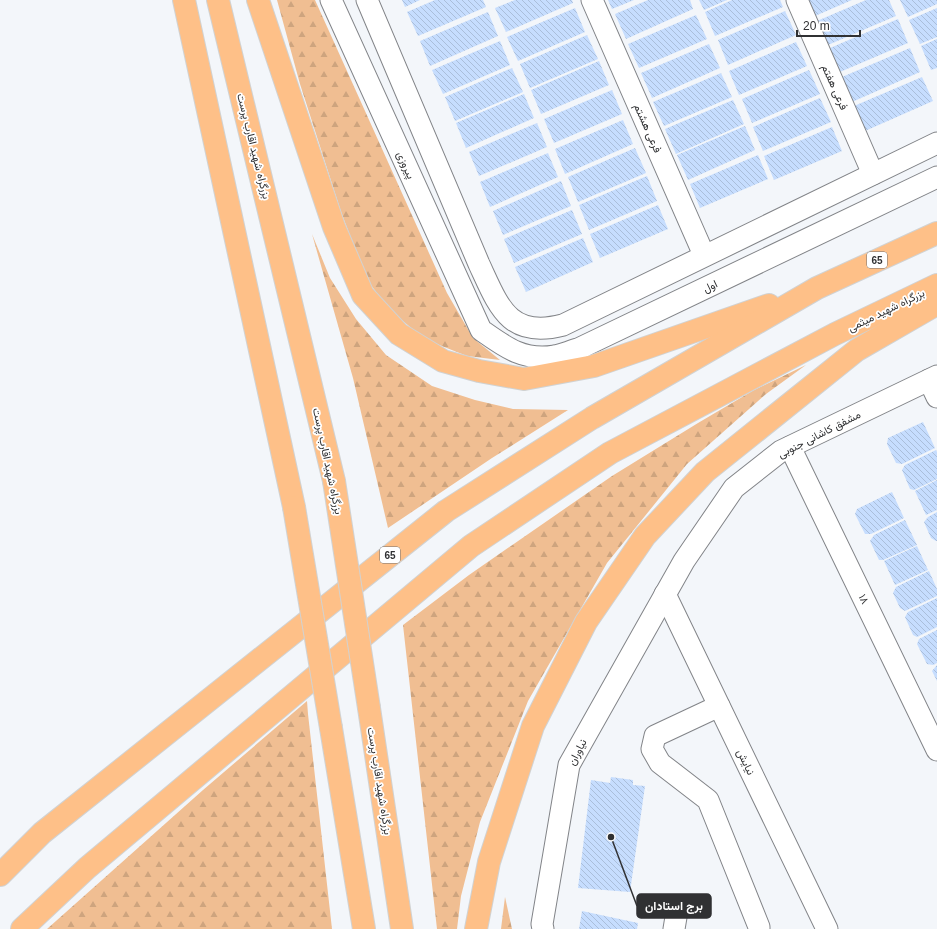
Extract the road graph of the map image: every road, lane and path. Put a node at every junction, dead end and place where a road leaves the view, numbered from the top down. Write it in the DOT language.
graph roads {
  1 [pos="184,0"];
  2 [pos="218,0"];
  3 [pos="258,0"];
  4 [pos="331,0"];
  5 [pos="367,0"];
  6 [pos="592,0"];
  7 [pos="797,0"];
  8 [pos="937,143"];
  9 [pos="873,174"];
  10 [pos="937,177"];
  11 [pos="937,233"];
  12 [pos="704,255"];
  13 [pos="937,285"];
  14 [pos="817,288"];
  15 [pos="937,304"];
  16 [pos="481,330"];
  17 [pos="934,384"];
  18 [pos="790,447"];
  19 [pos="665,594"];
  20 [pos="719,706"];
  21 [pos="937,750"];
  22 [pos="354,872"];
  23 [pos="0,876"];
  24 [pos="22,929"];
  25 [pos="359,929"];
  26 [pos="364,929"];
  27 [pos="402,929"];
  28 [pos="476,929"];
  29 [pos="543,929"];
  30 [pos="759,929"];
  31 [pos="827,929"];
  1 -- 22 [label="highway, bridge"];
  2 -- 27 [label="highway, بزرگراه شهید اقارب پرست, bridge"];
  3 -- 14 [label="highway"];
  4 -- 16 [label="street, پیروزی"];
  5 -- 12 [label="street"];
  6 -- 12 [label="street, فرعی هشتم"];
  7 -- 9 [label="street, فرعی هفتم"];
  8 -- 9 [label="street"];
  9 -- 12 [label="street"];
  10 -- 16 [label="street, اول"];
  11 -- 14 [label="highway, 65"];
  13 -- 24 [label="highway, بزرگراه شهید میثمی"];
  14 -- 23 [label="highway, 65"];
  15 -- 28 [label="highway"];
  17 -- 18 [label="street, مشفق کاشانی جنوبی"];
  18 -- 19 [label="street, مشفق کاشانی جنوبی"];
  18 -- 21 [label="street, ۱۸"];
  19 -- 20 [label="street, نیایش"];
  19 -- 29 [label="street, نیاوران"];
  20 -- 30 [label="street"];
  20 -- 31 [label="street, نیایش"];
  22 -- 25 [label="highway"];
  22 -- 26 [label="highway"];
}
